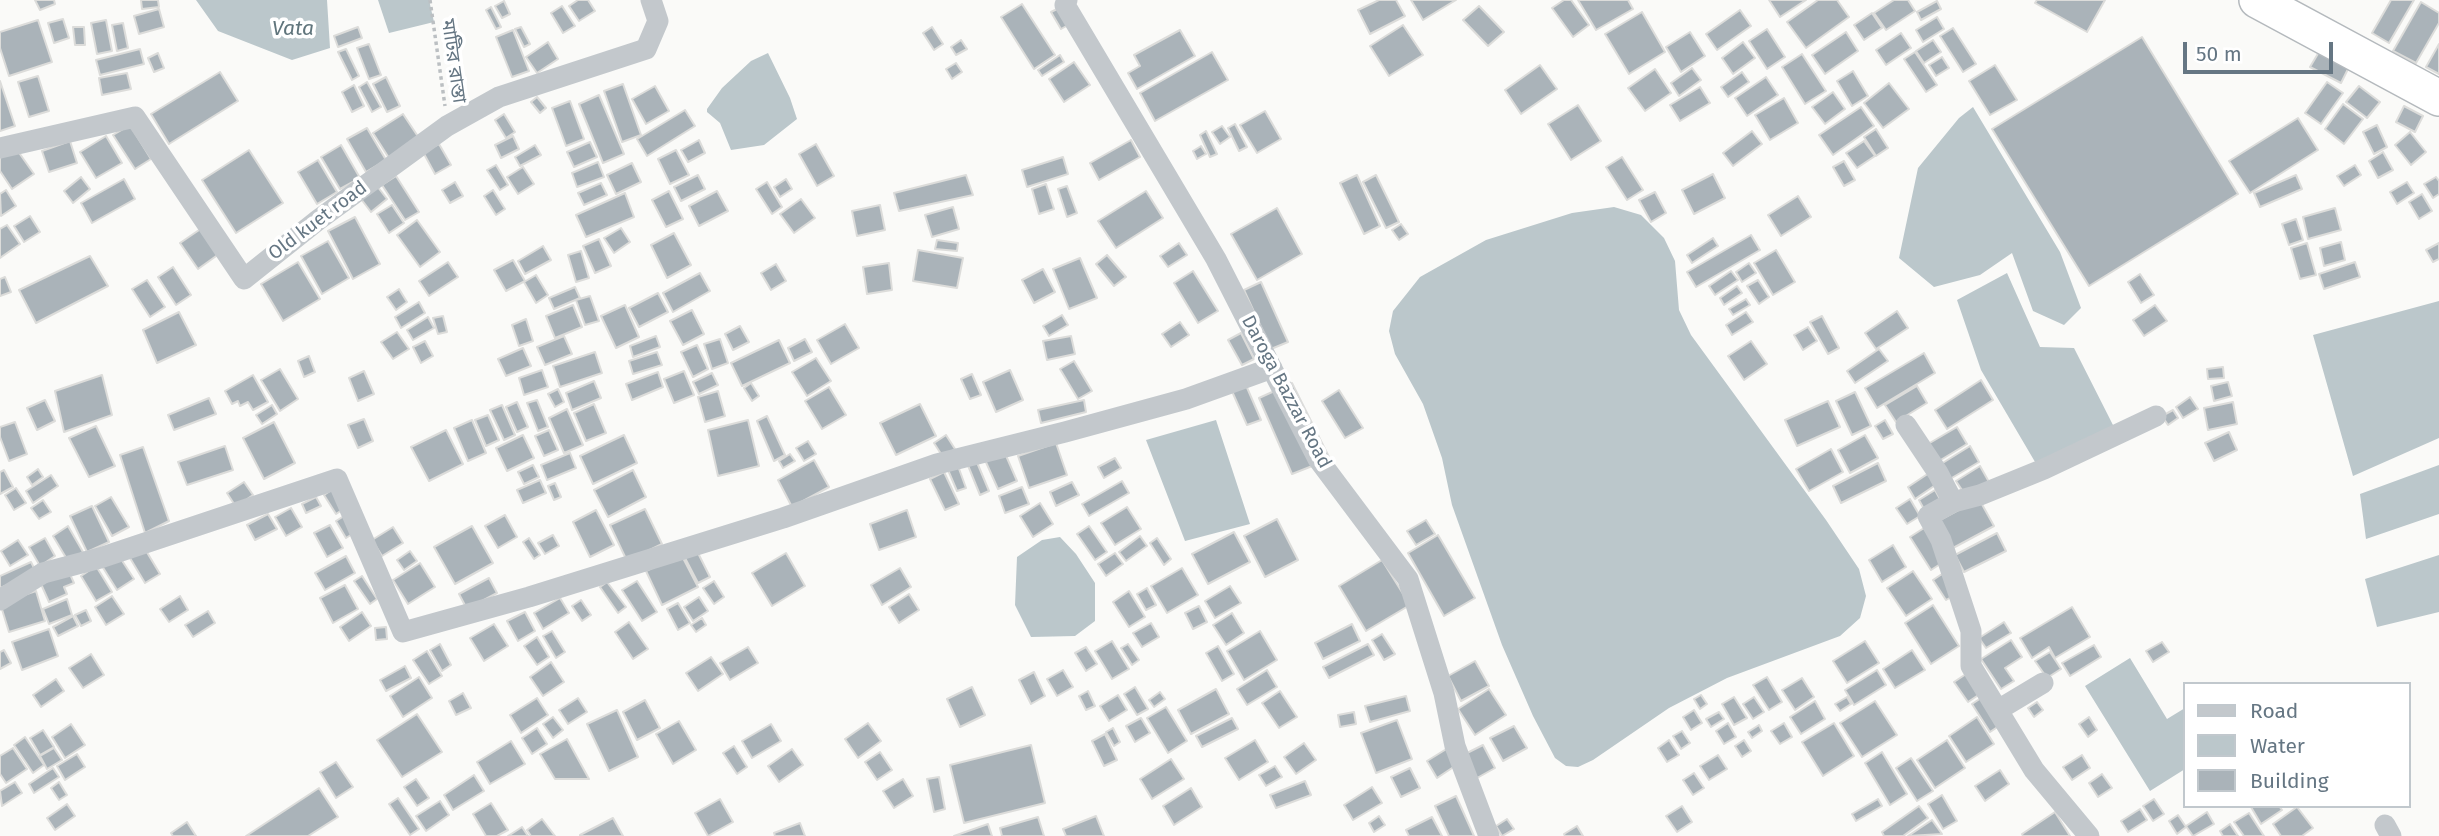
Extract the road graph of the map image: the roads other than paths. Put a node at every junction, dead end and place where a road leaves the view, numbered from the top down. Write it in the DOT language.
graph roads {
  1 [pos="650,0"];
  2 [pos="1067,0"];
  3 [pos="2257,0"];
  4 [pos="2439,98"];
  5 [pos="0,148"];
  6 [pos="1272,368"];
  7 [pos="2156,416"];
  8 [pos="1906,425"];
  9 [pos="1953,502"];
  10 [pos="0,600"];
  11 [pos="2043,683"];
  12 [pos="1998,710"];
  13 [pos="1489,836"];
  14 [pos="2089,836"];
  1 -- 5 [label="street, Old kuet road"];
  2 -- 6 [label="street, Daroga Bazzar Road"];
  3 -- 4 [label="highway"];
  6 -- 10 [label="street"];
  6 -- 13 [label="street, Daroga Bazzar Road"];
  7 -- 9 [label="street"];
  8 -- 9 [label="street"];
  9 -- 12 [label="street"];
  11 -- 12 [label="street"];
  12 -- 14 [label="street"];
}
